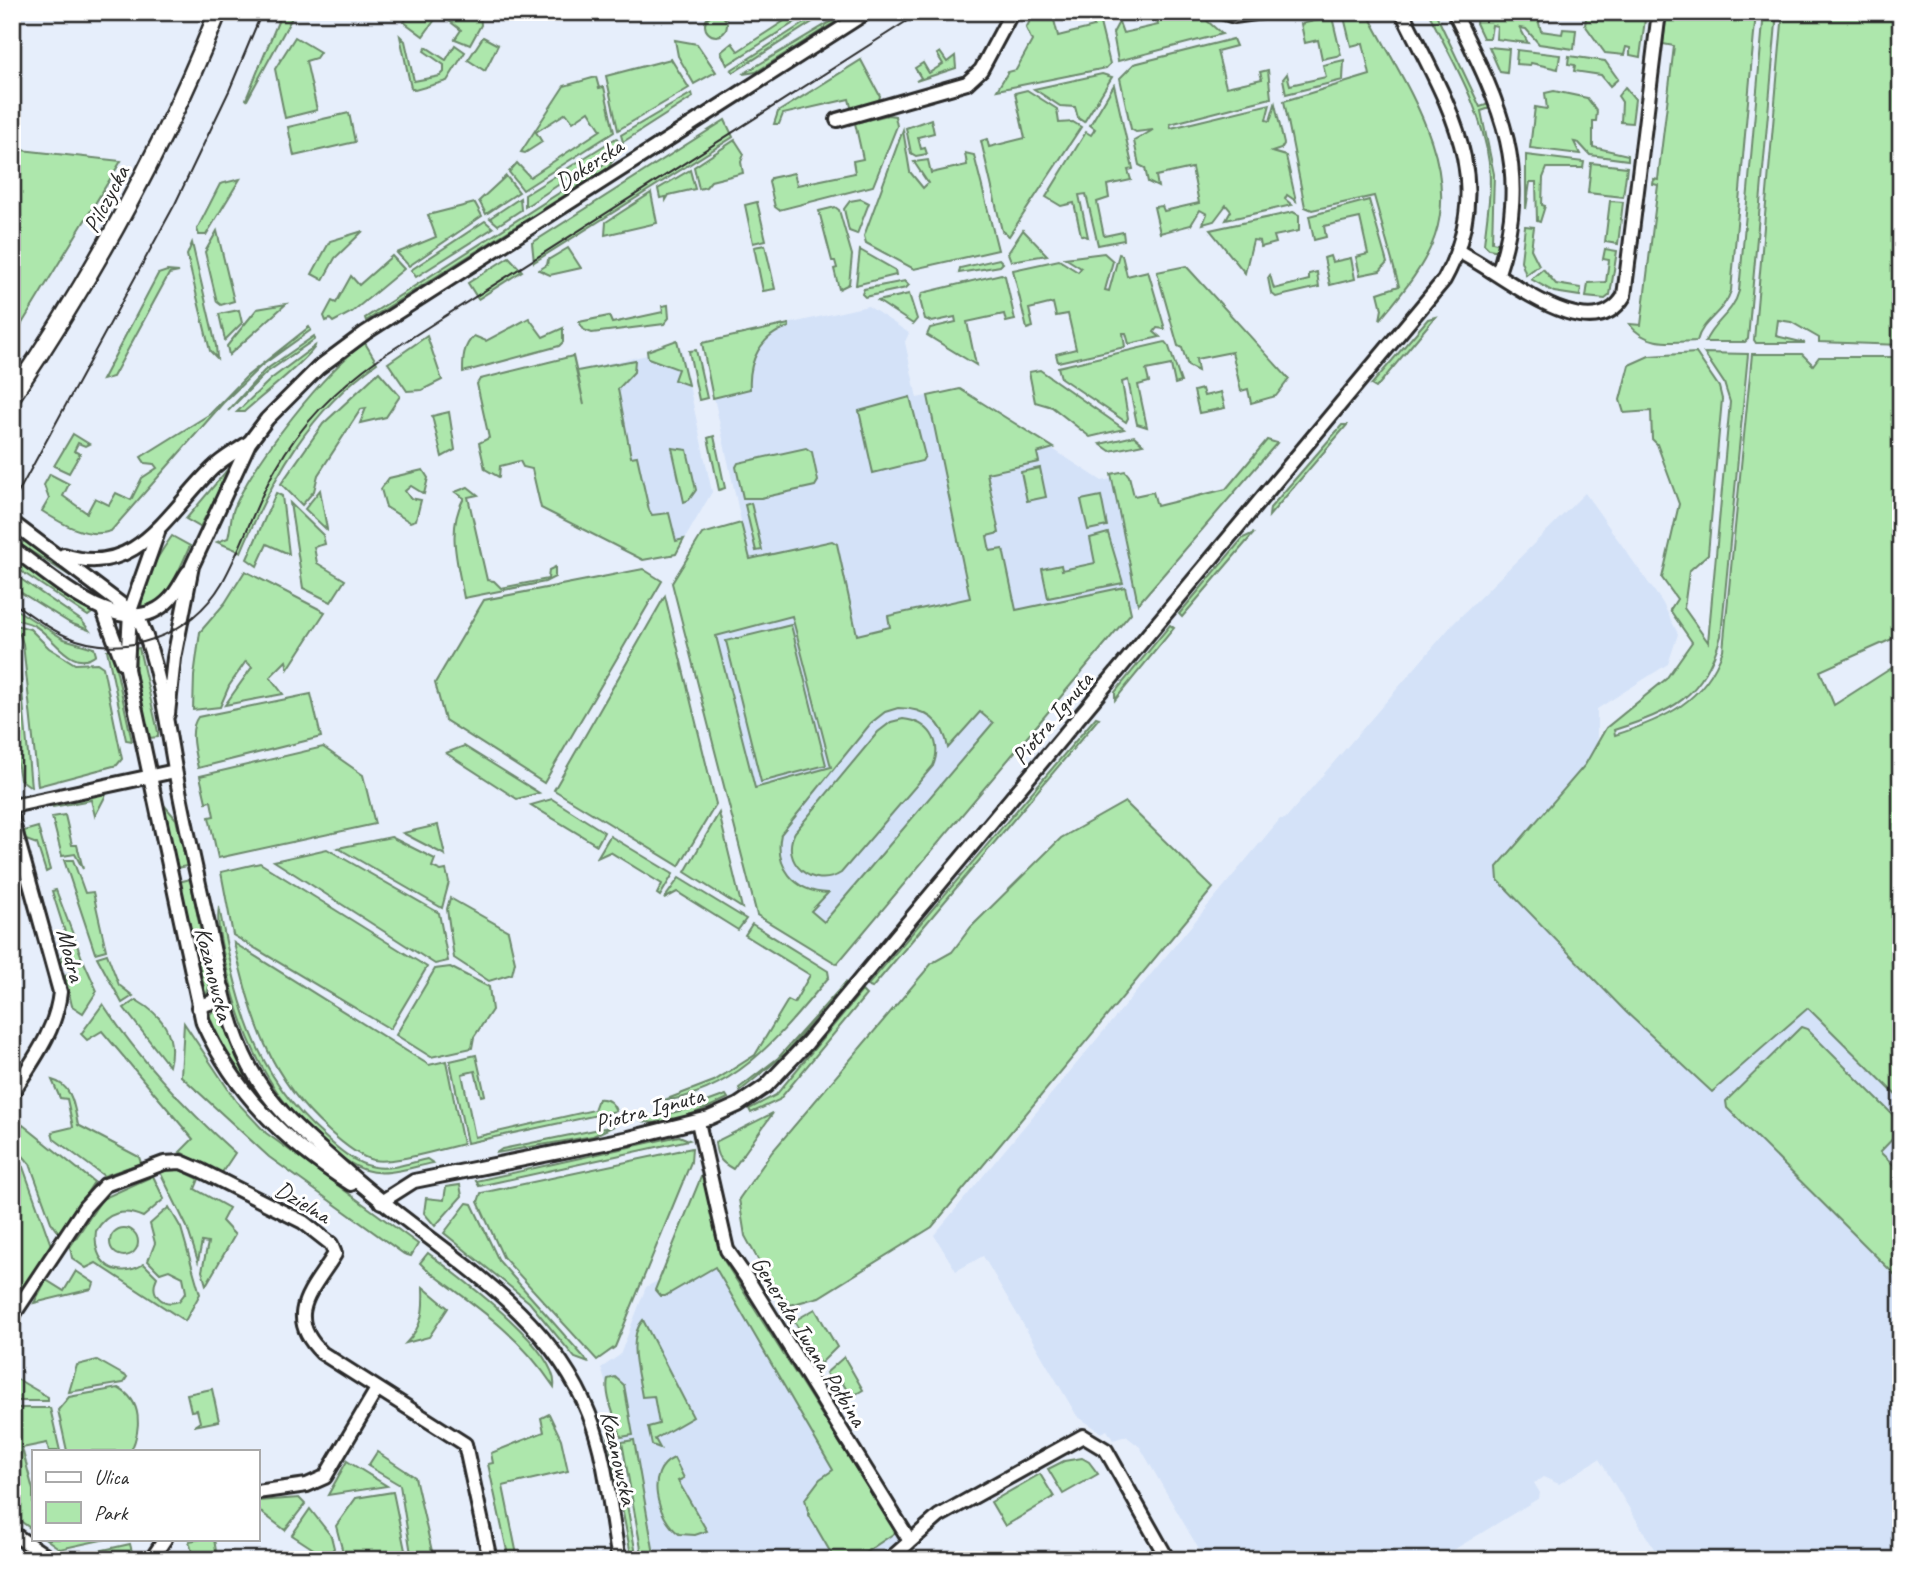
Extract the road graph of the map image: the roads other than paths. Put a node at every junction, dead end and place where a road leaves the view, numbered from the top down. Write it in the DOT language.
graph roads {
  1 [pos="218,12"];
  2 [pos="867,12"];
  3 [pos="1013,12"];
  4 [pos="1221,12"];
  5 [pos="1263,12"];
  6 [pos="1402,12"];
  7 [pos="1454,12"];
  8 [pos="1659,12"];
  9 [pos="837,120"];
  10 [pos="1457,251"];
  11 [pos="1498,273"];
  12 [pos="12,396"];
  13 [pos="249,443"];
  14 [pos="12,522"];
  15 [pos="158,532"];
  16 [pos="12,548"];
  17 [pos="53,550"];
  18 [pos="192,566"];
  19 [pos="103,610"];
  20 [pos="132,611"];
  21 [pos="129,684"];
  22 [pos="167,720"];
  23 [pos="175,771"];
  24 [pos="149,777"];
  25 [pos="12,806"];
  26 [pos="12,819"];
  27 [pos="223,989"];
  28 [pos="198,1007"];
  29 [pos="12,1093"];
  30 [pos="698,1122"];
  31 [pos="381,1202"];
  32 [pos="12,1317"];
  33 [pos="377,1389"];
  34 [pos="259,1492"];
  35 [pos="12,1533"];
  36 [pos="164,1540"];
  37 [pos="910,1541"];
  38 [pos="52,1560"];
  39 [pos="151,1560"];
  40 [pos="490,1560"];
  41 [pos="619,1560"];
  42 [pos="889,1560"];
  43 [pos="1167,1560"];
  1 -- 12 [label="street, Pilczycka"];
  2 -- 13 [label="street, Dokerska"];
  3 -- 9 [label="street"];
  4 -- 5 [label="street"];
  6 -- 10 [label="street, Piotra Ignuta"];
  7 -- 11 [label="street"];
  8 -- 11 [label="street"];
  10 -- 11 [label="street"];
  10 -- 30 [label="street, Piotra Ignuta"];
  13 -- 15 [label="street"];
  13 -- 18 [label="street"];
  14 -- 17 [label="street, Kozanowska"];
  15 -- 17 [label="street"];
  15 -- 20 [label="street"];
  16 -- 19 [label="street"];
  17 -- 20 [label="street, Kozanowska"];
  18 -- 20 [label="street"];
  18 -- 22 [label="street, Kozanowska"];
  19 -- 20 [label="street"];
  19 -- 21 [label="street, Kozanowska"];
  20 -- 21 [label="street, Kozanowska"];
  20 -- 22 [label="street, Kozanowska"];
  21 -- 24 [label="street, Kozanowska"];
  22 -- 23 [label="street, Kozanowska"];
  23 -- 24 [label="street"];
  23 -- 27 [label="street, Kozanowska"];
  24 -- 25 [label="street"];
  24 -- 28 [label="street, Kozanowska"];
  26 -- 29 [label="street, Modra"];
  27 -- 28 [label="street"];
  27 -- 31 [label="street, Kozanowska"];
  28 -- 31 [label="street, Kozanowska"];
  30 -- 31 [label="street, Piotra Ignuta"];
  30 -- 37 [label="street, Generała Iwana Połbina"];
  31 -- 41 [label="street, Kozanowska"];
  32 -- 33 [label="street, Dzielna"];
  33 -- 34 [label="street"];
  33 -- 40 [label="street, Dzielna"];
  35 -- 38 [label="street"];
  36 -- 39 [label="street"];
  37 -- 42 [label="street"];
  37 -- 43 [label="street"];
}
